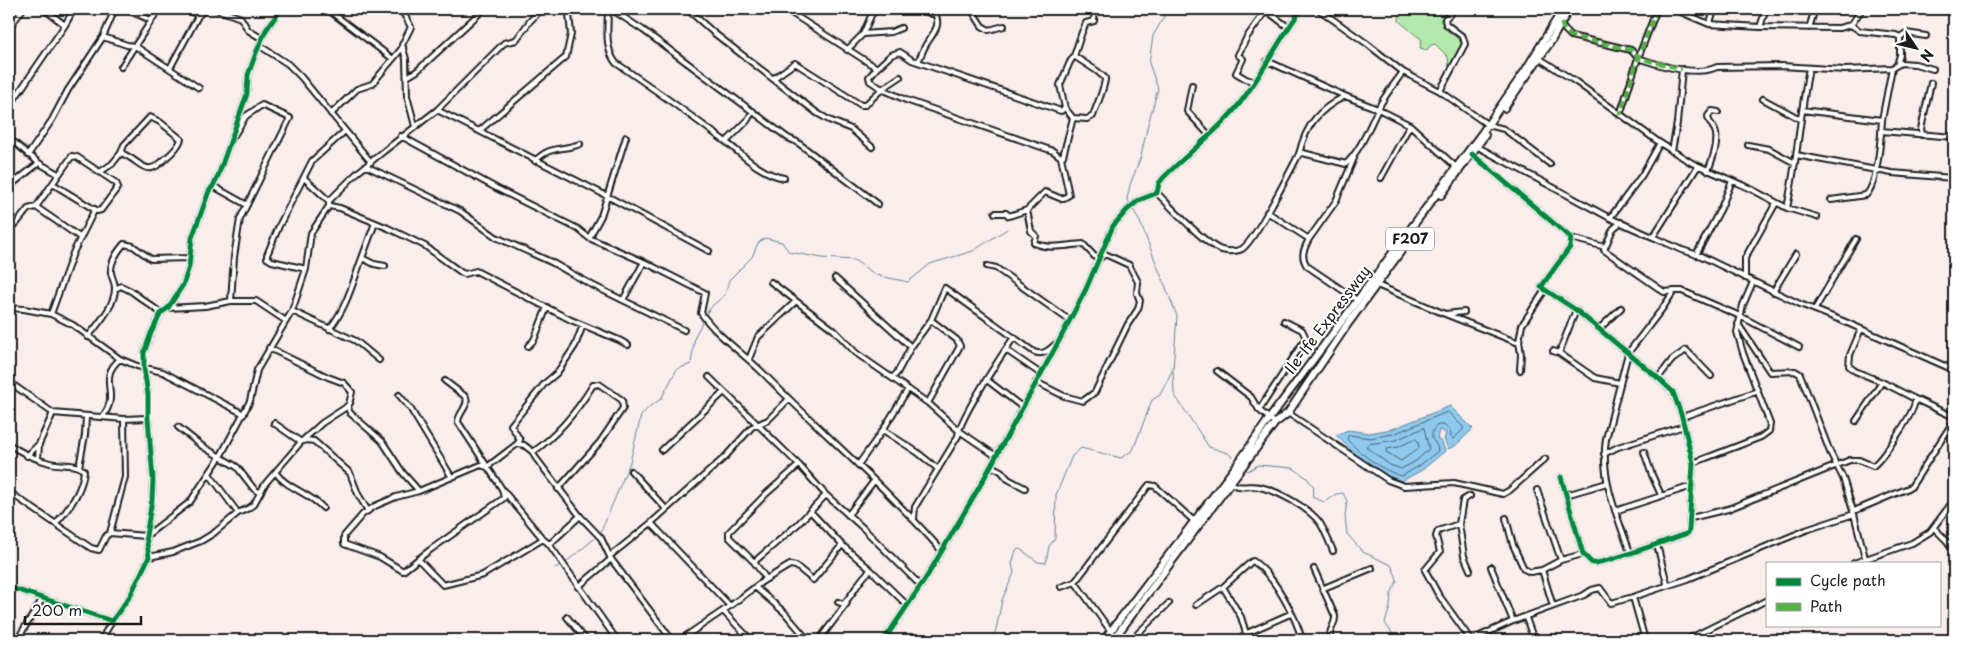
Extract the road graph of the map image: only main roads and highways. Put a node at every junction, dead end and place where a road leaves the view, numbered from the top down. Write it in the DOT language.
graph roads {
  1 [pos="1563,9"];
  2 [pos="1568,9"];
  3 [pos="1552,33"];
  4 [pos="1489,125"];
  5 [pos="1356,306"];
  6 [pos="1344,323"];
  7 [pos="1272,421"];
  8 [pos="1240,464"];
  9 [pos="1113,636"];
  10 [pos="1104,640"];
  1 -- 3 [label="main road, Ile-Ife Expressway / F207"];
  2 -- 3 [label="main road, Ile-Ife Expressway / F207"];
  3 -- 4 [label="main road, Ile-Ife Expressway / F207"];
  3 -- 4 [label="main road, Ile-Ife Expressway / F207"];
  4 -- 5 [label="main road, Ile-Ife Expressway / F207"];
  4 -- 5 [label="main road, Ile-Ife Expressway / F207"];
  5 -- 6 [label="main road, Ile-Ife Expressway / F207"];
  6 -- 7 [label="main road, Ile-Ife Expressway / F207"];
  6 -- 7 [label="main road, Ile-Ife Expressway / F207"];
  7 -- 8 [label="main road, Ile-Ife Expressway / F207"];
  8 -- 9 [label="main road, Ile-Ife Expressway / F207"];
  8 -- 9 [label="main road, Ile-Ife Expressway / F207"];
  9 -- 10 [label="main road, Ile-Ife Expressway / F207"];
}
